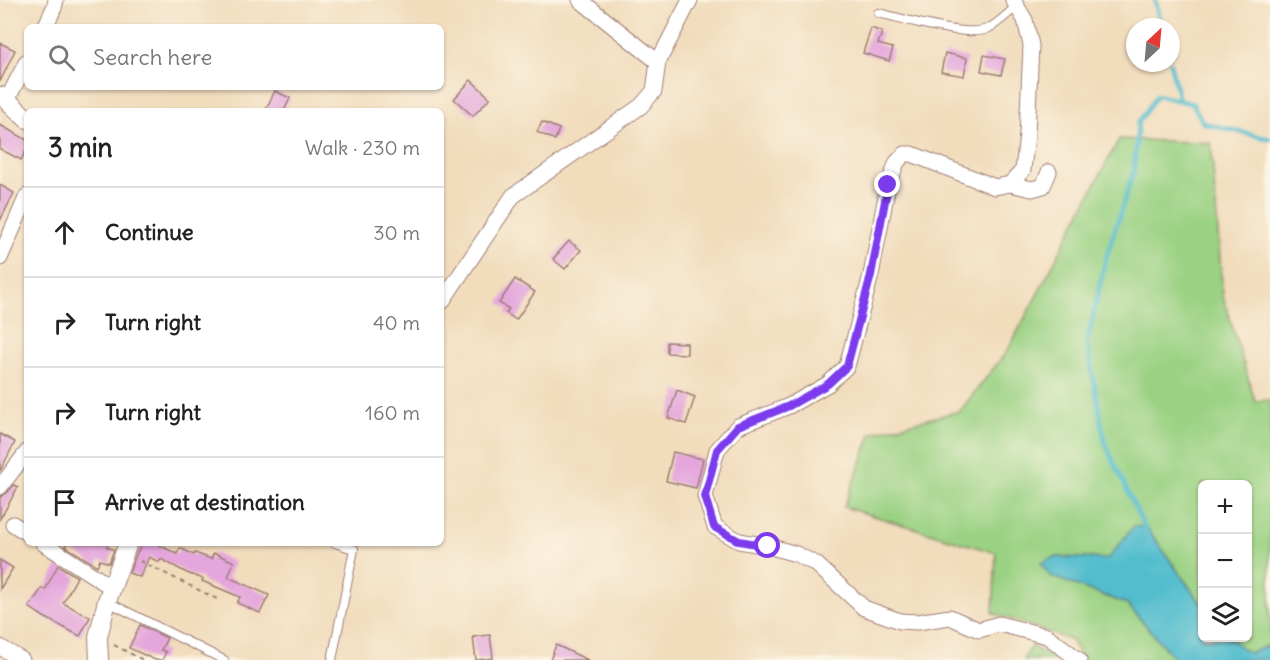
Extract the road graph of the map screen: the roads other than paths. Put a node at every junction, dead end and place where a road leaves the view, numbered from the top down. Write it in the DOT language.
graph roads {
  1 [pos="56,0"];
  2 [pos="580,0"];
  3 [pos="690,0"];
  4 [pos="1015,3"];
  5 [pos="878,13"];
  6 [pos="46,24"];
  7 [pos="658,62"];
  8 [pos="24,66"];
  9 [pos="4,98"];
  10 [pos="24,116"];
  11 [pos="1049,172"];
  12 [pos="1010,184"];
  13 [pos="24,203"];
  14 [pos="0,258"];
  15 [pos="444,299"];
  16 [pos="24,456"];
  17 [pos="0,487"];
  18 [pos="13,524"];
  19 [pos="24,531"];
  20 [pos="47,546"];
  21 [pos="344,546"];
  22 [pos="126,548"];
  23 [pos="109,594"];
  24 [pos="0,647"];
  25 [pos="22,660"];
  26 [pos="99,660"];
  27 [pos="224,660"];
  28 [pos="332,660"];
  29 [pos="1079,660"];
  1 -- 6 [label="street"];
  2 -- 7 [label="street"];
  3 -- 7 [label="street"];
  4 -- 5 [label="lane"];
  4 -- 12 [label="street"];
  7 -- 15 [label="street"];
  8 -- 9 [label="street"];
  9 -- 10 [label="street"];
  11 -- 12 [label="street"];
  12 -- 29 [label="street"];
  13 -- 14 [label="street"];
  16 -- 17 [label="street"];
  18 -- 19 [label="street"];
  20 -- 23 [label="street"];
  21 -- 28 [label="lane"];
  22 -- 23 [label="street"];
  23 -- 26 [label="street"];
  23 -- 27 [label="lane"];
  24 -- 25 [label="street"];
}
